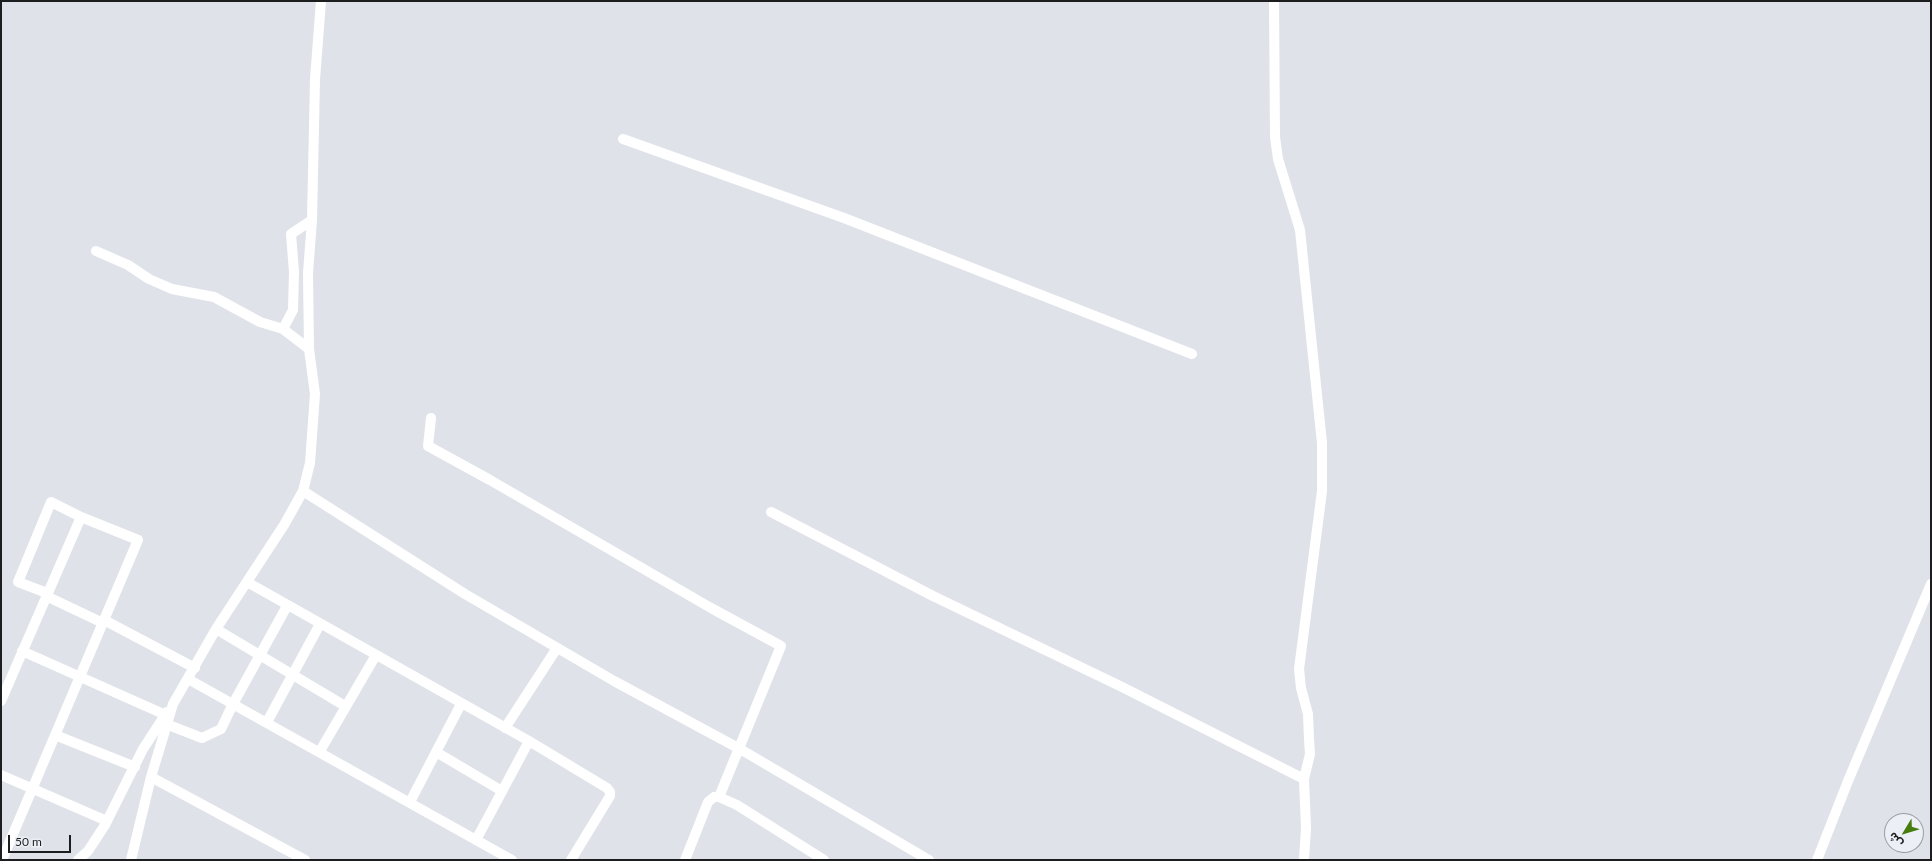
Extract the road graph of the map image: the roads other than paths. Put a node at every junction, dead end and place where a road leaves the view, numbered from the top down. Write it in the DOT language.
graph roads {
  1 [pos="320,1"];
  2 [pos="1274,1"];
  3 [pos="622,139"];
  4 [pos="312,220"];
  5 [pos="96,251"];
  6 [pos="283,329"];
  7 [pos="309,349"];
  8 [pos="1192,354"];
  9 [pos="430,418"];
  10 [pos="303,491"];
  11 [pos="771,512"];
  12 [pos="81,517"];
  13 [pos="247,582"];
  14 [pos="1931,584"];
  15 [pos="46,595"];
  16 [pos="287,606"];
  17 [pos="103,621"];
  18 [pos="320,624"];
  19 [pos="216,629"];
  20 [pos="557,648"];
  21 [pos="22,651"];
  22 [pos="260,655"];
  23 [pos="376,655"];
  24 [pos="195,668"];
  25 [pos="294,675"];
  26 [pos="80,677"];
  27 [pos="188,679"];
  28 [pos="1,701"];
  29 [pos="233,704"];
  30 [pos="461,704"];
  31 [pos="346,706"];
  32 [pos="166,718"];
  33 [pos="267,722"];
  34 [pos="505,728"];
  35 [pos="55,735"];
  36 [pos="529,741"];
  37 [pos="740,749"];
  38 [pos="320,751"];
  39 [pos="436,752"];
  40 [pos="135,767"];
  41 [pos="1,775"];
  42 [pos="151,777"];
  43 [pos="1304,779"];
  44 [pos="32,788"];
  45 [pos="502,791"];
  46 [pos="719,797"];
  47 [pos="410,802"];
  48 [pos="107,821"];
  49 [pos="476,840"];
  50 [pos="298,858"];
  51 [pos="2,860"];
  52 [pos="78,860"];
  53 [pos="132,860"];
  54 [pos="512,860"];
  55 [pos="570,860"];
  56 [pos="685,860"];
  57 [pos="824,860"];
  58 [pos="929,860"];
  59 [pos="1304,860"];
  60 [pos="1817,860"];
  1 -- 4 [label="street"];
  2 -- 43 [label="street"];
  3 -- 8 [label="street"];
  4 -- 6 [label="street"];
  4 -- 7 [label="street"];
  5 -- 6 [label="street"];
  6 -- 7 [label="street"];
  7 -- 10 [label="street"];
  9 -- 37 [label="street"];
  10 -- 13 [label="street"];
  10 -- 20 [label="street"];
  11 -- 43 [label="street"];
  12 -- 15 [label="street"];
  12 -- 15 [label="street"];
  12 -- 17 [label="street"];
  13 -- 16 [label="street"];
  13 -- 19 [label="street"];
  14 -- 60 [label="street"];
  15 -- 17 [label="street"];
  15 -- 21 [label="street"];
  16 -- 18 [label="street"];
  16 -- 22 [label="street"];
  17 -- 24 [label="street"];
  17 -- 26 [label="street"];
  18 -- 23 [label="street"];
  18 -- 25 [label="street"];
  19 -- 22 [label="street"];
  19 -- 24 [label="street"];
  20 -- 34 [label="street"];
  20 -- 37 [label="street"];
  21 -- 26 [label="street"];
  21 -- 28 [label="street"];
  22 -- 25 [label="street"];
  22 -- 29 [label="street"];
  23 -- 30 [label="street"];
  23 -- 31 [label="street"];
  24 -- 27 [label="street"];
  25 -- 31 [label="street"];
  25 -- 33 [label="street"];
  26 -- 32 [label="street"];
  26 -- 35 [label="street"];
  27 -- 29 [label="street"];
  27 -- 32 [label="street"];
  29 -- 32 [label="street"];
  29 -- 33 [label="street"];
  30 -- 34 [label="street"];
  30 -- 39 [label="street"];
  31 -- 38 [label="street"];
  32 -- 40 [label="street"];
  32 -- 42 [label="street"];
  33 -- 38 [label="street"];
  34 -- 36 [label="street"];
  35 -- 40 [label="street"];
  35 -- 44 [label="street"];
  36 -- 45 [label="street"];
  36 -- 55 [label="street"];
  37 -- 46 [label="street"];
  37 -- 58 [label="street"];
  38 -- 47 [label="street"];
  39 -- 45 [label="street"];
  39 -- 47 [label="street"];
  40 -- 48 [label="street"];
  41 -- 44 [label="street"];
  42 -- 50 [label="street"];
  42 -- 53 [label="street"];
  43 -- 59 [label="street"];
  44 -- 48 [label="street"];
  44 -- 51 [label="street"];
  45 -- 49 [label="street"];
  46 -- 56 [label="street"];
  46 -- 57 [label="street"];
  47 -- 49 [label="street"];
  48 -- 52 [label="street"];
  49 -- 54 [label="street"];
}
